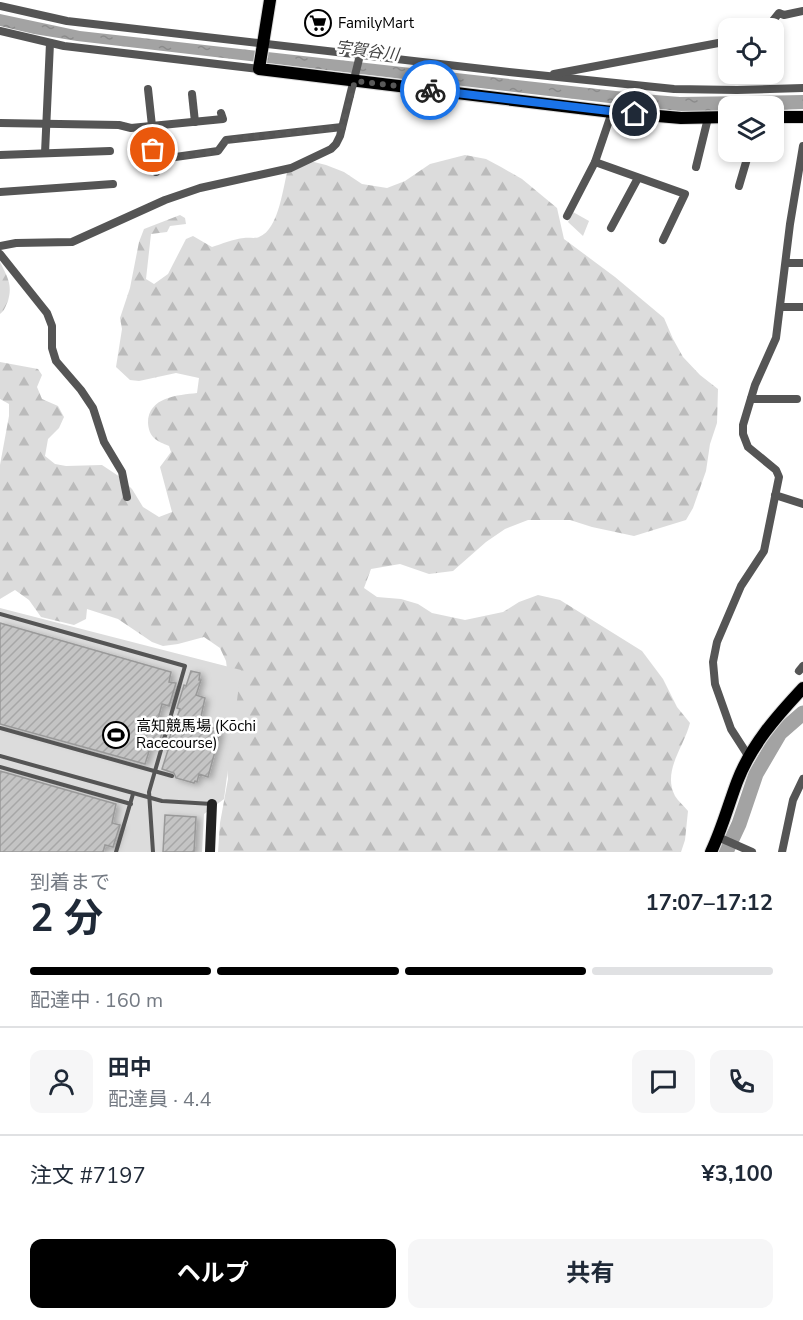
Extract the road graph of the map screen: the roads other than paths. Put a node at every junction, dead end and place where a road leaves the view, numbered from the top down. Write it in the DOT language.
graph roads {
  1 [pos="270,0"];
  2 [pos="0,6"];
  3 [pos="803,11"];
  4 [pos="774,18"];
  5 [pos="0,31"];
  6 [pos="50,43"];
  7 [pos="718,43"];
  8 [pos="262,46"];
  9 [pos="359,59"];
  10 [pos="259,66"];
  11 [pos="544,76"];
  12 [pos="356,78"];
  13 [pos="803,88"];
  14 [pos="148,89"];
  15 [pos="192,94"];
  16 [pos="612,112"];
  17 [pos="221,113"];
  18 [pos="784,117"];
  19 [pos="803,117"];
  20 [pos="708,118"];
  21 [pos="718,118"];
  22 [pos="195,122"];
  23 [pos="0,123"];
  24 [pos="45,124"];
  25 [pos="152,126"];
  26 [pos="342,127"];
  27 [pos="803,146"];
  28 [pos="153,150"];
  29 [pos="110,151"];
  30 [pos="45,153"];
  31 [pos="0,155"];
  32 [pos="154,160"];
  33 [pos="595,162"];
  34 [pos="745,162"];
  35 [pos="696,167"];
  36 [pos="156,172"];
  37 [pos="638,177"];
  38 [pos="113,184"];
  39 [pos="739,186"];
  40 [pos="0,192"];
  41 [pos="567,216"];
  42 [pos="611,228"];
  43 [pos="663,240"];
  44 [pos="0,246"];
  45 [pos="0,254"];
  46 [pos="786,263"];
  47 [pos="803,263"];
  48 [pos="781,307"];
  49 [pos="803,307"];
  50 [pos="751,399"];
  51 [pos="797,399"];
  52 [pos="776,495"];
  53 [pos="127,498"];
  54 [pos="803,504"];
  55 [pos="0,614"];
  56 [pos="803,688"];
  57 [pos="0,728"];
  58 [pos="0,756"];
  59 [pos="749,757"];
  60 [pos="12,760"];
  61 [pos="0,767"];
  62 [pos="10,770"];
  63 [pos="155,771"];
  64 [pos="68,775"];
  65 [pos="172,776"];
  66 [pos="803,779"];
  67 [pos="65,785"];
  68 [pos="133,794"];
  69 [pos="149,797"];
  70 [pos="130,804"];
  71 [pos="212,804"];
  72 [pos="722,838"];
  73 [pos="736,849"];
  74 [pos="116,852"];
  75 [pos="153,852"];
  76 [pos="210,852"];
  77 [pos="711,852"];
  78 [pos="752,852"];
  79 [pos="782,852"];
  1 -- 8 [label="main road"];
  2 -- 8 [label="street"];
  3 -- 4 [label="street"];
  5 -- 6 [label="street"];
  6 -- 10 [label="street"];
  6 -- 24 [label="street"];
  7 -- 11 [label="street"];
  8 -- 9 [label="street"];
  8 -- 10 [label="main road"];
  9 -- 11 [label="street"];
  9 -- 12 [label="street"];
  10 -- 12 [label="main road"];
  11 -- 13 [label="street"];
  12 -- 16 [label="main road"];
  12 -- 26 [label="street"];
  14 -- 25 [label="street"];
  15 -- 22 [label="street"];
  16 -- 20 [label="main road"];
  16 -- 33 [label="street"];
  17 -- 22 [label="street"];
  18 -- 19 [label="main road"];
  20 -- 21 [label="main road"];
  20 -- 35 [label="street"];
  22 -- 25 [label="street"];
  23 -- 24 [label="street"];
  24 -- 25 [label="street"];
  24 -- 30 [label="street"];
  26 -- 32 [label="street"];
  26 -- 44 [label="street"];
  27 -- 46 [label="street"];
  28 -- 32 [label="street"];
  29 -- 30 [label="street"];
  30 -- 31 [label="street"];
  32 -- 36 [label="street"];
  33 -- 37 [label="street"];
  33 -- 41 [label="street"];
  34 -- 39 [label="street"];
  37 -- 42 [label="street"];
  37 -- 43 [label="street"];
  38 -- 40 [label="street"];
  45 -- 53 [label="street"];
  46 -- 47 [label="street"];
  46 -- 48 [label="street"];
  48 -- 49 [label="street"];
  48 -- 50 [label="street"];
  50 -- 51 [label="street"];
  50 -- 52 [label="street"];
  52 -- 54 [label="street"];
  52 -- 59 [label="street"];
  55 -- 63 [label="lane"];
  56 -- 59 [label="main road"];
  57 -- 63 [label="lane"];
  58 -- 60 [label="lane"];
  59 -- 72 [label="main road"];
  60 -- 62 [label="lane"];
  60 -- 64 [label="lane"];
  61 -- 62 [label="lane"];
  62 -- 67 [label="lane"];
  63 -- 65 [label="lane"];
  63 -- 69 [label="lane"];
  64 -- 67 [label="lane"];
  64 -- 68 [label="lane"];
  66 -- 79 [label="street"];
  67 -- 70 [label="lane"];
  68 -- 69 [label="lane"];
  68 -- 70 [label="lane"];
  69 -- 71 [label="lane"];
  69 -- 75 [label="lane"];
  70 -- 74 [label="lane"];
  71 -- 76 [label="street"];
  72 -- 73 [label="street"];
  72 -- 77 [label="main road"];
  73 -- 78 [label="street"];
}
